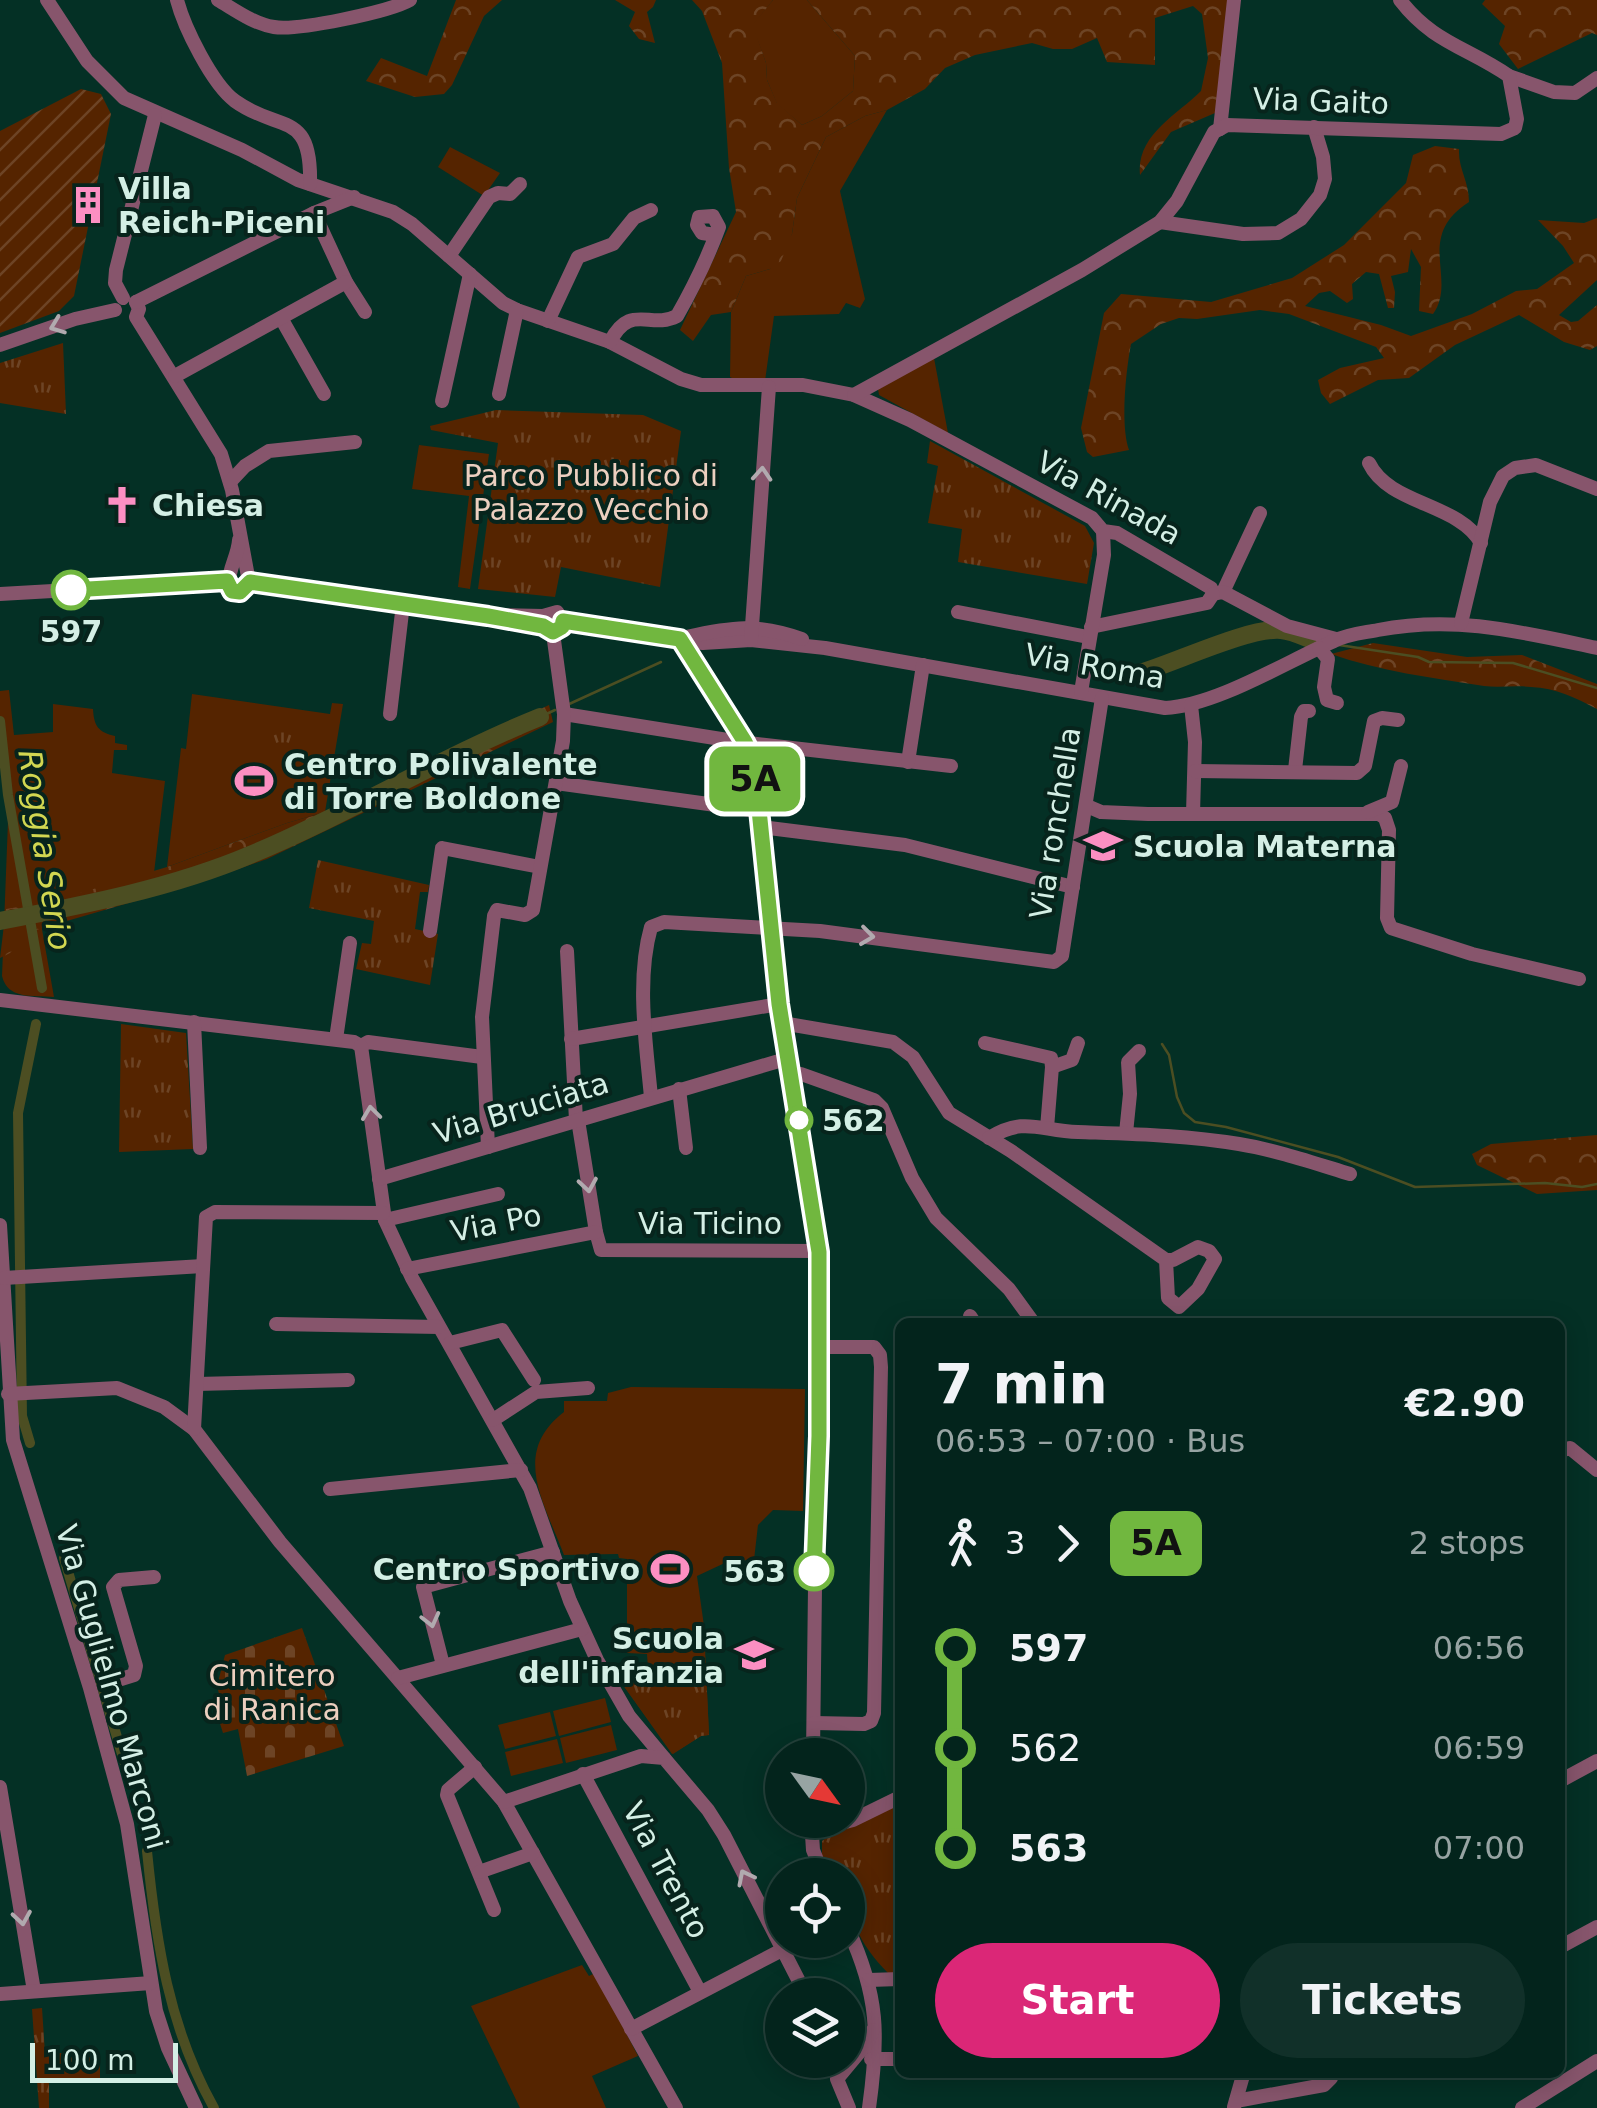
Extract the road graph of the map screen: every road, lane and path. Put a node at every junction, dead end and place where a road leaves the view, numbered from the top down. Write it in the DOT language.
graph roads {
  1 [pos="48,0"];
  2 [pos="176,0"];
  3 [pos="218,0"];
  4 [pos="410,0"];
  5 [pos="1234,0"];
  6 [pos="1400,0"];
  7 [pos="1508,76"];
  8 [pos="1597,78"];
  9 [pos="156,115"];
  10 [pos="1314,127"];
  11 [pos="1220,129"];
  12 [pos="310,184"];
  13 [pos="520,184"];
  14 [pos="354,197"];
  15 [pos="650,210"];
  16 [pos="314,214"];
  17 [pos="1160,222"];
  18 [pos="716,234"];
  19 [pos="449,256"];
  20 [pos="470,274"];
  21 [pos="346,282"];
  22 [pos="127,307"];
  23 [pos="517,310"];
  24 [pos="365,312"];
  25 [pos="281,318"];
  26 [pos="548,321"];
  27 [pos="610,342"];
  28 [pos="0,345"];
  29 [pos="175,376"];
  30 [pos="769,387"];
  31 [pos="324,394"];
  32 [pos="499,394"];
  33 [pos="854,395"];
  34 [pos="442,401"];
  35 [pos="355,442"];
  36 [pos="1370,462"];
  37 [pos="230,482"];
  38 [pos="1597,489"];
  39 [pos="1260,513"];
  40 [pos="1103,531"];
  41 [pos="240,534"];
  42 [pos="1481,543"];
  43 [pos="229,577"];
  44 [pos="249,579"];
  45 [pos="1218,593"];
  46 [pos="0,594"];
  47 [pos="403,604"];
  48 [pos="958,612"];
  49 [pos="1461,623"];
  50 [pos="551,624"];
  51 [pos="1090,632"];
  52 [pos="752,633"];
  53 [pos="680,639"];
  54 [pos="1336,639"];
  55 [pos="1320,648"];
  56 [pos="1597,648"];
  57 [pos="923,665"];
  58 [pos="1081,692"];
  59 [pos="1102,698"];
  60 [pos="1337,703"];
  61 [pos="1191,705"];
  62 [pos="1308,711"];
  63 [pos="390,714"];
  64 [pos="564,714"];
  65 [pos="1398,720"];
  66 [pos="745,742"];
  67 [pos="908,762"];
  68 [pos="952,766"];
  69 [pos="1401,766"];
  70 [pos="1295,770"];
  71 [pos="1195,771"];
  72 [pos="556,783"];
  73 [pos="1087,806"];
  74 [pos="1368,812"];
  75 [pos="1193,814"];
  76 [pos="760,819"];
  77 [pos="540,868"];
  78 [pos="1073,887"];
  79 [pos="770,927"];
  80 [pos="430,931"];
  81 [pos="350,943"];
  82 [pos="567,951"];
  83 [pos="1579,979"];
  84 [pos="0,1000"];
  85 [pos="779,1004"];
  86 [pos="194,1022"];
  87 [pos="782,1023"];
  88 [pos="646,1026"];
  89 [pos="571,1039"];
  90 [pos="336,1040"];
  91 [pos="985,1043"];
  92 [pos="1078,1043"];
  93 [pos="362,1046"];
  94 [pos="1139,1051"];
  95 [pos="482,1057"];
  96 [pos="789,1058"];
  97 [pos="1052,1067"];
  98 [pos="792,1074"];
  99 [pos="678,1089"];
  100 [pos="651,1097"];
  101 [pos="577,1120"];
  102 [pos="1048,1128"];
  103 [pos="1126,1133"];
  104 [pos="989,1138"];
  105 [pos="488,1147"];
  106 [pos="200,1148"];
  107 [pos="686,1148"];
  108 [pos="1350,1174"];
  109 [pos="379,1180"];
  110 [pos="498,1194"];
  111 [pos="384,1217"];
  112 [pos="0,1225"];
  113 [pos="596,1232"];
  114 [pos="819,1252"];
  115 [pos="1166,1260"];
  116 [pos="203,1266"];
  117 [pos="408,1269"];
  118 [pos="17,1277"];
  119 [pos="1029,1318"];
  120 [pos="276,1324"];
  121 [pos="439,1327"];
  122 [pos="450,1343"];
  123 [pos="818,1347"];
  124 [pos="348,1380"];
  125 [pos="534,1380"];
  126 [pos="197,1384"];
  127 [pos="588,1388"];
  128 [pos="19,1393"];
  129 [pos="494,1420"];
  130 [pos="194,1428"];
  131 [pos="7,1443"];
  132 [pos="1565,1450"];
  133 [pos="520,1470"];
  134 [pos="1597,1470"];
  135 [pos="330,1489"];
  136 [pos="553,1552"];
  137 [pos="154,1578"];
  138 [pos="582,1629"];
  139 [pos="443,1665"];
  140 [pos="398,1678"];
  141 [pos="118,1680"];
  142 [pos="629,1716"];
  143 [pos="814,1723"];
  144 [pos="814,1738"];
  145 [pos="641,1756"];
  146 [pos="664,1758"];
  147 [pos="1597,1761"];
  148 [pos="474,1767"];
  149 [pos="583,1774"];
  150 [pos="1565,1779"];
  151 [pos="0,1787"];
  152 [pos="895,1799"];
  153 [pos="504,1802"];
  154 [pos="865,1814"];
  155 [pos="533,1853"];
  156 [pos="480,1872"];
  157 [pos="494,1910"];
  158 [pos="765,1917"];
  159 [pos="1597,1927"];
  160 [pos="1565,1943"];
  161 [pos="766,1958"];
  162 [pos="860,1958"];
  163 [pos="895,1979"];
  164 [pos="869,1980"];
  165 [pos="150,1982"];
  166 [pos="34,1991"];
  167 [pos="700,1992"];
  168 [pos="0,1994"];
  169 [pos="876,2020"];
  170 [pos="631,2029"];
  171 [pos="865,2046"];
  172 [pos="865,2058"];
  173 [pos="895,2059"];
  174 [pos="876,2060"];
  175 [pos="1597,2061"];
  176 [pos="865,2077"];
  177 [pos="839,2078"];
  178 [pos="1242,2078"];
  179 [pos="1328,2078"];
  180 [pos="872,2084"];
  181 [pos="1234,2105"];
  182 [pos="196,2108"];
  183 [pos="676,2108"];
  184 [pos="848,2108"];
  185 [pos="870,2108"];
  186 [pos="1522,2108"];
  1 -- 9 [label="street, Via Rinada"];
  2 -- 12 [label="street"];
  3 -- 4 [label="street"];
  5 -- 11 [label="street"];
  6 -- 7 [label="street"];
  7 -- 8 [label="street"];
  7 -- 10 [label="street, Via Gaito"];
  9 -- 12 [label="street, Via Rinada"];
  9 -- 22 [label="street"];
  10 -- 11 [label="street, Via Gaito"];
  10 -- 17 [label="street"];
  11 -- 17 [label="street, Via Gaito"];
  12 -- 14 [label="street, Via Rinada"];
  13 -- 19 [label="street"];
  14 -- 16 [label="street"];
  14 -- 19 [label="street, Via Rinada"];
  15 -- 26 [label="street"];
  16 -- 21 [label="street"];
  16 -- 22 [label="street"];
  17 -- 33 [label="street, Via Gaito"];
  18 -- 27 [label="street"];
  19 -- 20 [label="street, Via Rinada"];
  20 -- 23 [label="street, Via Rinada"];
  20 -- 34 [label="street"];
  21 -- 24 [label="street"];
  21 -- 25 [label="street"];
  22 -- 28 [label="street, one-way"];
  22 -- 29 [label="street"];
  23 -- 26 [label="street, Via Rinada"];
  23 -- 32 [label="street"];
  25 -- 29 [label="street"];
  25 -- 31 [label="street"];
  26 -- 27 [label="street, Via Rinada"];
  27 -- 30 [label="street, Via Rinada"];
  29 -- 37 [label="street"];
  30 -- 33 [label="street, Via Rinada"];
  52 -- 30 [label="street, one-way"];
  33 -- 40 [label="street, Via Rinada"];
  35 -- 37 [label="street"];
  36 -- 42 [label="street"];
  37 -- 41 [label="street"];
  38 -- 42 [label="street"];
  39 -- 45 [label="street"];
  40 -- 45 [label="street, Via Rinada"];
  40 -- 51 [label="street"];
  41 -- 43 [label="street"];
  41 -- 44 [label="street"];
  42 -- 49 [label="street"];
  43 -- 44 [label="street, Via Roma"];
  43 -- 46 [label="street, Via Roma"];
  44 -- 47 [label="street, Via Roma"];
  45 -- 51 [label="street"];
  45 -- 54 [label="street, Via Rinada"];
  47 -- 50 [label="street, Via Roma"];
  47 -- 63 [label="street"];
  48 -- 51 [label="street"];
  49 -- 54 [label="street, Via Roma"];
  49 -- 56 [label="street, Via Roma"];
  50 -- 53 [label="street, Via Roma"];
  50 -- 64 [label="street"];
  51 -- 58 [label="street"];
  52 -- 53 [label="street, Via Roma"];
  52 -- 57 [label="street, Via Roma"];
  53 -- 66 [label="street"];
  54 -- 55 [label="street, Via Roma"];
  55 -- 60 [label="street"];
  55 -- 61 [label="street, Via Roma"];
  57 -- 58 [label="street, Via Roma"];
  57 -- 67 [label="street"];
  58 -- 59 [label="street, Via Roma"];
  59 -- 61 [label="street, Via Roma"];
  59 -- 73 [label="street, Via ronchella"];
  61 -- 71 [label="street"];
  62 -- 70 [label="street"];
  64 -- 66 [label="street"];
  64 -- 72 [label="street"];
  65 -- 70 [label="street"];
  66 -- 67 [label="street"];
  66 -- 76 [label="street"];
  67 -- 68 [label="street"];
  69 -- 74 [label="street"];
  70 -- 71 [label="street"];
  71 -- 75 [label="street"];
  72 -- 76 [label="street"];
  72 -- 77 [label="street"];
  73 -- 75 [label="street"];
  73 -- 78 [label="street, Via ronchella"];
  74 -- 75 [label="street"];
  74 -- 83 [label="street"];
  76 -- 78 [label="street"];
  76 -- 79 [label="street"];
  77 -- 80 [label="street"];
  77 -- 95 [label="street"];
  79 -- 78 [label="street, Via ronchella, one-way"];
  79 -- 85 [label="street"];
  79 -- 88 [label="street"];
  81 -- 90 [label="street"];
  82 -- 89 [label="street"];
  84 -- 86 [label="street"];
  85 -- 87 [label="street"];
  85 -- 88 [label="street"];
  86 -- 90 [label="street"];
  86 -- 106 [label="street"];
  87 -- 96 [label="street"];
  87 -- 104 [label="street"];
  88 -- 89 [label="street"];
  88 -- 100 [label="street"];
  89 -- 101 [label="street"];
  90 -- 93 [label="street"];
  91 -- 97 [label="street"];
  92 -- 97 [label="street"];
  93 -- 95 [label="street"];
  109 -- 93 [label="street, one-way"];
  94 -- 103 [label="street"];
  95 -- 105 [label="street"];
  96 -- 98 [label="street"];
  96 -- 99 [label="street, Via Bruciata"];
  97 -- 102 [label="street"];
  98 -- 114 [label="street"];
  98 -- 119 [label="street"];
  99 -- 100 [label="street, Via Bruciata"];
  99 -- 107 [label="street"];
  100 -- 101 [label="street, Via Bruciata"];
  101 -- 105 [label="street, Via Bruciata"];
  101 -- 113 [label="street, one-way"];
  102 -- 103 [label="street"];
  102 -- 104 [label="street"];
  103 -- 108 [label="street"];
  104 -- 115 [label="street"];
  105 -- 109 [label="street, Via Bruciata"];
  109 -- 111 [label="street"];
  110 -- 111 [label="street"];
  111 -- 116 [label="street"];
  111 -- 117 [label="street"];
  112 -- 118 [label="street, Via Guglielmo Marconi"];
  113 -- 114 [label="street, Via Ticino"];
  113 -- 117 [label="street, Via Po"];
  114 -- 123 [label="street"];
  115 -- 115 [label="street"];
  116 -- 118 [label="street"];
  116 -- 126 [label="street"];
  117 -- 121 [label="street"];
  118 -- 128 [label="street, Via Guglielmo Marconi"];
  120 -- 121 [label="street"];
  121 -- 122 [label="street"];
  122 -- 125 [label="street"];
  122 -- 129 [label="street"];
  123 -- 143 [label="street"];
  123 -- 143 [label="street"];
  124 -- 126 [label="street"];
  126 -- 130 [label="street"];
  127 -- 129 [label="street"];
  128 -- 130 [label="street"];
  128 -- 131 [label="street, Via Guglielmo Marconi"];
  129 -- 133 [label="street"];
  130 -- 140 [label="street"];
  131 -- 165 [label="street, Via Guglielmo Marconi"];
  132 -- 134 [label="street"];
  133 -- 135 [label="street"];
  133 -- 136 [label="street"];
  136 -- 138 [label="street"];
  136 -- 139 [label="street, one-way"];
  137 -- 141 [label="street"];
  138 -- 139 [label="street"];
  138 -- 142 [label="street"];
  139 -- 140 [label="street"];
  140 -- 148 [label="street"];
  142 -- 145 [label="street"];
  142 -- 146 [label="street"];
  143 -- 144 [label="street"];
  145 -- 146 [label="street"];
  145 -- 149 [label="street"];
  158 -- 146 [label="street, one-way"];
  147 -- 150 [label="street"];
  148 -- 153 [label="street"];
  148 -- 156 [label="street"];
  149 -- 153 [label="street"];
  149 -- 167 [label="street, Via Trento"];
  151 -- 166 [label="street, one-way"];
  152 -- 154 [label="street"];
  153 -- 155 [label="street"];
  155 -- 156 [label="street"];
  155 -- 170 [label="street"];
  156 -- 157 [label="street"];
  159 -- 160 [label="street"];
  161 -- 167 [label="street"];
  162 -- 164 [label="street"];
  163 -- 164 [label="street"];
  164 -- 169 [label="street"];
  165 -- 166 [label="street"];
  165 -- 182 [label="street, Via Guglielmo Marconi"];
  166 -- 168 [label="street"];
  167 -- 170 [label="street"];
  169 -- 171 [label="street"];
  169 -- 174 [label="street"];
  170 -- 183 [label="street"];
  172 -- 174 [label="street"];
  173 -- 174 [label="street"];
  174 -- 180 [label="street"];
  175 -- 186 [label="street"];
  176 -- 180 [label="street"];
  177 -- 184 [label="street"];
  178 -- 181 [label="street"];
  179 -- 181 [label="street"];
  180 -- 185 [label="street"];
}
